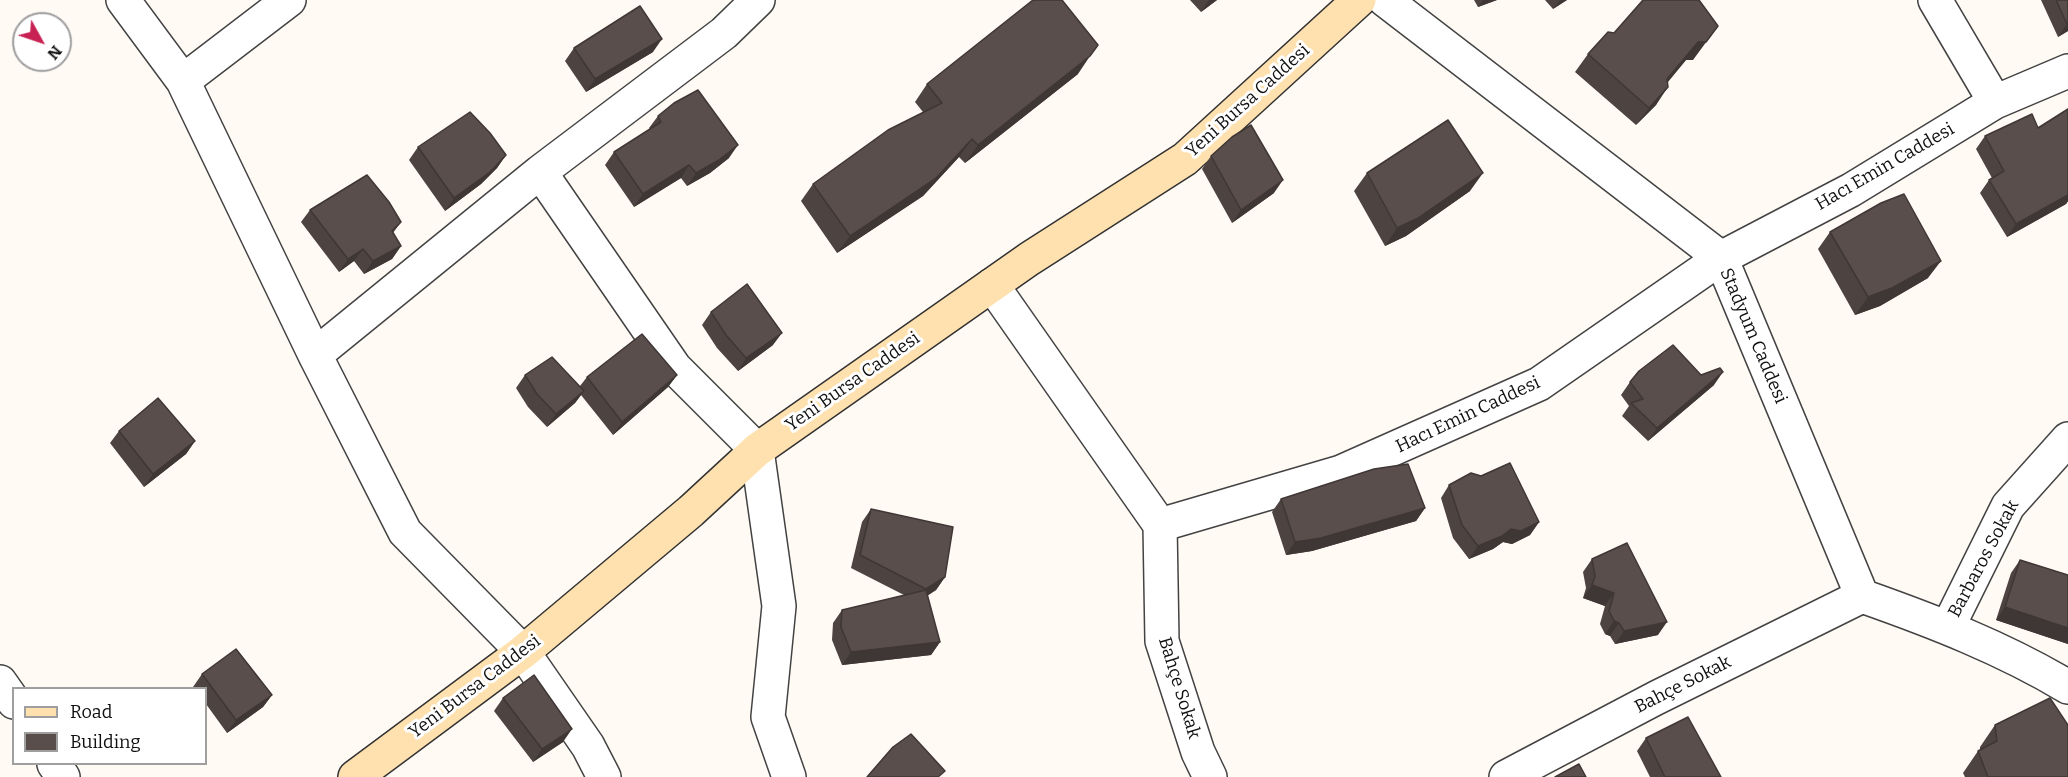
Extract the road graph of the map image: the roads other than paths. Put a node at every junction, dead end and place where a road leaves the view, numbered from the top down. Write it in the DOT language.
graph roads {
  1 [pos="123,0"];
  2 [pos="289,0"];
  3 [pos="758,0"];
  4 [pos="1359,0"];
  5 [pos="1385,0"];
  6 [pos="1935,0"];
  7 [pos="2068,71"];
  8 [pos="183,81"];
  9 [pos="1995,102"];
  10 [pos="540,172"];
  11 [pos="1720,258"];
  12 [pos="992,285"];
  13 [pos="315,355"];
  14 [pos="2068,439"];
  15 [pos="757,450"];
  16 [pos="1160,525"];
  17 [pos="1862,596"];
  18 [pos="1948,627"];
  19 [pos="523,652"];
  20 [pos="0,682"];
  21 [pos="2068,687"];
  22 [pos="12,699"];
  23 [pos="355,777"];
  24 [pos="604,777"];
  25 [pos="789,777"];
  26 [pos="1210,777"];
  27 [pos="1506,777"];
  1 -- 8 [label="street"];
  2 -- 8 [label="street"];
  3 -- 10 [label="street"];
  4 -- 12 [label="main road, Yeni Bursa Caddesi"];
  5 -- 11 [label="street, Stadyum Caddesi"];
  6 -- 9 [label="street"];
  7 -- 9 [label="street, Hacı Emin Caddesi"];
  8 -- 13 [label="street"];
  9 -- 11 [label="street, Hacı Emin Caddesi"];
  10 -- 13 [label="street"];
  10 -- 15 [label="street"];
  11 -- 16 [label="street, Hacı Emin Caddesi"];
  11 -- 17 [label="street, Stadyum Caddesi"];
  12 -- 15 [label="main road, Yeni Bursa Caddesi"];
  12 -- 16 [label="street"];
  13 -- 19 [label="street"];
  14 -- 18 [label="street, Barbaros Sokak"];
  15 -- 19 [label="main road, Yeni Bursa Caddesi"];
  15 -- 25 [label="street"];
  16 -- 26 [label="street, Bahçe Sokak"];
  17 -- 18 [label="street"];
  17 -- 27 [label="street, Bahçe Sokak"];
  18 -- 21 [label="street"];
  19 -- 23 [label="main road, Yeni Bursa Caddesi"];
  19 -- 24 [label="street"];
  20 -- 22 [label="street"];
}
